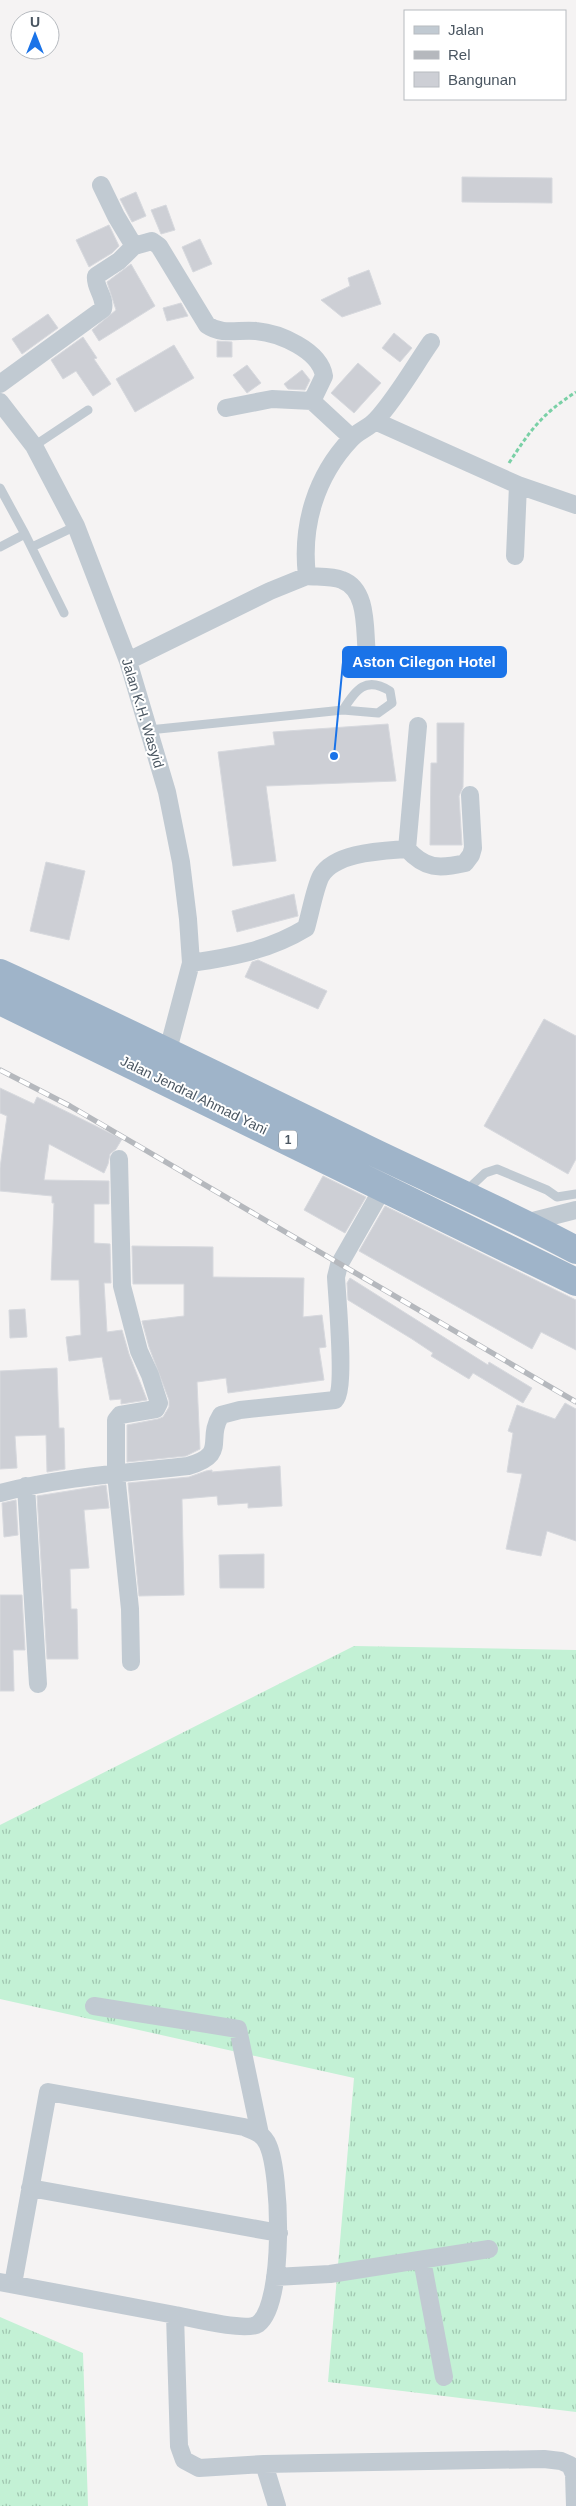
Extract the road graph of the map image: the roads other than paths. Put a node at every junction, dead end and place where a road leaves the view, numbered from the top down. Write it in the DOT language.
graph roads {
  1 [pos="101,185"];
  2 [pos="134,246"];
  3 [pos="431,342"];
  4 [pos="0,384"];
  5 [pos="312,401"];
  6 [pos="0,402"];
  7 [pos="226,408"];
  8 [pos="88,410"];
  9 [pos="375,421"];
  10 [pos="352,438"];
  11 [pos="34,446"];
  12 [pos="518,485"];
  13 [pos="0,488"];
  14 [pos="576,505"];
  15 [pos="76,526"];
  16 [pos="26,534"];
  17 [pos="0,547"];
  18 [pos="32,547"];
  19 [pos="515,556"];
  20 [pos="307,576"];
  21 [pos="64,613"];
  22 [pos="367,654"];
  23 [pos="128,661"];
  24 [pos="343,710"];
  25 [pos="418,726"];
  26 [pos="150,730"];
  27 [pos="470,795"];
  28 [pos="407,849"];
  29 [pos="191,963"];
  30 [pos="0,973"];
  31 [pos="0,1001"];
  32 [pos="168,1050"];
  33 [pos="119,1159"];
  34 [pos="384,1186"];
  35 [pos="463,1194"];
  36 [pos="576,1194"];
  37 [pos="576,1210"];
  38 [pos="525,1223"];
  39 [pos="576,1250"];
  40 [pos="576,1282"];
  41 [pos="116,1474"];
  42 [pos="26,1486"];
  43 [pos="0,1493"];
  44 [pos="131,1662"];
  45 [pos="38,1684"];
  46 [pos="94,2006"];
  47 [pos="260,2134"];
  48 [pos="30,2188"];
  49 [pos="279,2233"];
  50 [pos="489,2249"];
  51 [pos="422,2260"];
  52 [pos="275,2277"];
  53 [pos="7,2283"];
  54 [pos="175,2315"];
  55 [pos="444,2377"];
  56 [pos="264,2464"];
  57 [pos="277,2506"];
  58 [pos="575,2506"];
  1 -- 2 [label="street"];
  2 -- 4 [label="street"];
  2 -- 5 [label="street"];
  3 -- 9 [label="street"];
  5 -- 7 [label="street"];
  5 -- 10 [label="street"];
  6 -- 11 [label="street, Jalan K.H. Wasyid"];
  8 -- 11 [label="lane"];
  9 -- 10 [label="street"];
  9 -- 12 [label="street"];
  10 -- 20 [label="street"];
  11 -- 15 [label="street, Jalan K.H. Wasyid"];
  12 -- 14 [label="street"];
  12 -- 19 [label="street"];
  13 -- 16 [label="lane"];
  15 -- 18 [label="lane"];
  15 -- 23 [label="street, Jalan K.H. Wasyid"];
  16 -- 17 [label="lane"];
  16 -- 18 [label="lane"];
  18 -- 21 [label="lane"];
  20 -- 22 [label="street"];
  20 -- 23 [label="street"];
  23 -- 26 [label="street, Jalan K.H. Wasyid"];
  24 -- 24 [label="lane"];
  24 -- 26 [label="lane"];
  25 -- 28 [label="street"];
  26 -- 29 [label="street, Jalan K.H. Wasyid"];
  27 -- 28 [label="street"];
  28 -- 29 [label="street"];
  29 -- 32 [label="street, Jalan K.H. Wasyid"];
  30 -- 32 [label="highway, Jalan Jendral Ahmad Yani / 1"];
  31 -- 34 [label="highway, Jalan Jendral Ahmad Yani / 1"];
  32 -- 35 [label="highway, Jalan Jendral Ahmad Yani / 1"];
  33 -- 41 [label="street"];
  34 -- 40 [label="highway, Jalan Jendral Ahmad Yani / 1"];
  34 -- 41 [label="street"];
  35 -- 36 [label="lane"];
  35 -- 38 [label="highway, Jalan Jendral Ahmad Yani / 1"];
  37 -- 38 [label="street"];
  38 -- 39 [label="highway, Jalan Jendral Ahmad Yani / 1"];
  41 -- 42 [label="street"];
  41 -- 44 [label="street"];
  42 -- 43 [label="street"];
  42 -- 45 [label="street"];
  46 -- 47 [label="street"];
  47 -- 48 [label="street"];
  47 -- 49 [label="street"];
  48 -- 49 [label="street"];
  48 -- 53 [label="street"];
  49 -- 52 [label="street"];
  50 -- 51 [label="street"];
  51 -- 52 [label="street"];
  51 -- 55 [label="street"];
  52 -- 54 [label="street"];
  53 -- 54 [label="street"];
  54 -- 56 [label="street"];
  56 -- 57 [label="street"];
  56 -- 58 [label="street"];
}
